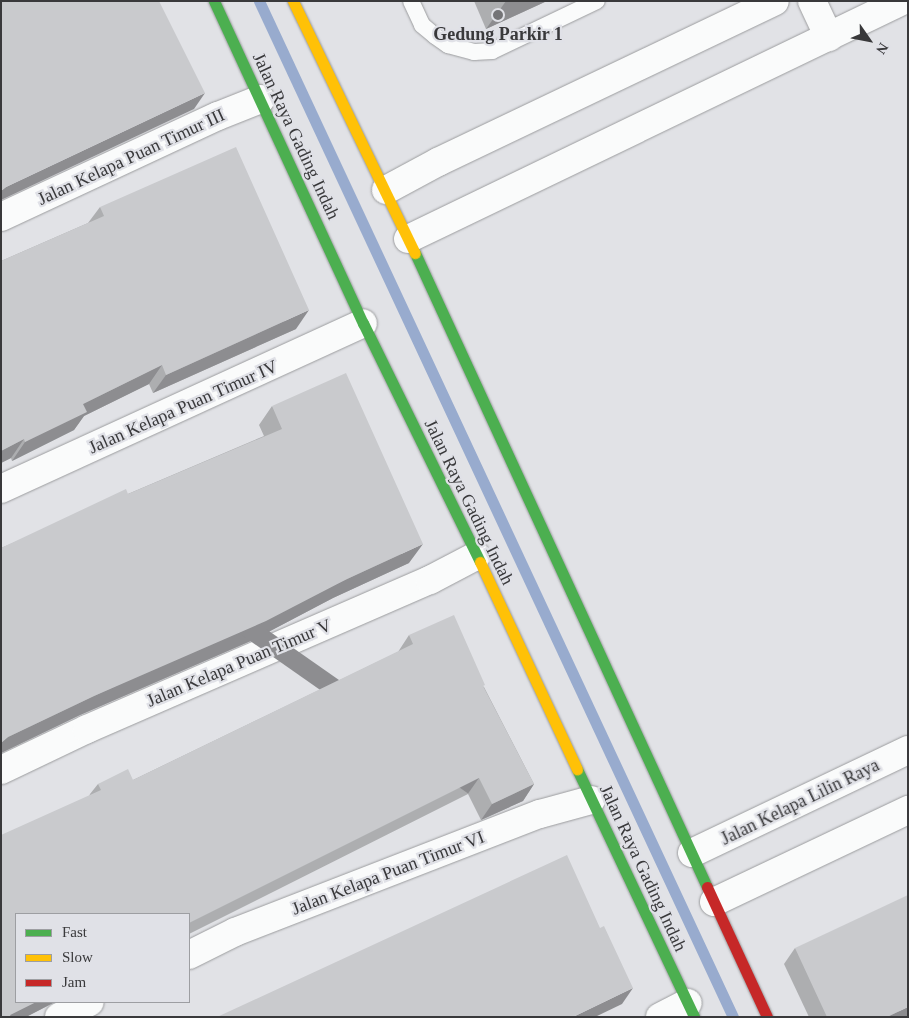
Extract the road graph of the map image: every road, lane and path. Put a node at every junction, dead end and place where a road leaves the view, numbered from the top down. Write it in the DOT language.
graph roads {
  1 [pos="214,1"];
  2 [pos="292,1"];
  3 [pos="309,1"];
  4 [pos="411,1"];
  5 [pos="597,1"];
  6 [pos="775,1"];
  7 [pos="812,1"];
  8 [pos="902,1"];
  9 [pos="300,17"];
  10 [pos="829,37"];
  11 [pos="261,99"];
  12 [pos="386,190"];
  13 [pos="1,217"];
  14 [pos="408,239"];
  15 [pos="363,323"];
  16 [pos="1,489"];
  17 [pos="476,556"];
  18 [pos="908,750"];
  19 [pos="1,770"];
  20 [pos="591,800"];
  21 [pos="908,810"];
  22 [pos="692,854"];
  23 [pos="714,902"];
  24 [pos="190,955"];
  25 [pos="88,1003"];
  26 [pos="691,1010"];
  27 [pos="58,1017"];
  28 [pos="660,1017"];
  29 [pos="767,1017"];
  1 -- 11 [label="street, Jalan Raya Gading Indah"];
  2 -- 9 [label="street"];
  3 -- 9 [label="lane"];
  4 -- 5 [label="lane"];
  6 -- 12 [label="street"];
  7 -- 10 [label="street"];
  8 -- 10 [label="street"];
  9 -- 12 [label="street"];
  10 -- 14 [label="street"];
  11 -- 13 [label="street, Jalan Kelapa Puan Timur III"];
  11 -- 15 [label="street, Jalan Raya Gading Indah"];
  12 -- 14 [label="street"];
  14 -- 22 [label="street"];
  15 -- 16 [label="street, Jalan Kelapa Puan Timur IV"];
  15 -- 17 [label="street, Jalan Raya Gading Indah"];
  17 -- 19 [label="street, Jalan Kelapa Puan Timur V"];
  17 -- 20 [label="street, Jalan Raya Gading Indah"];
  18 -- 22 [label="street, Jalan Kelapa Lilin Raya"];
  20 -- 24 [label="street, Jalan Kelapa Puan Timur VI"];
  20 -- 26 [label="street, Jalan Raya Gading Indah"];
  21 -- 23 [label="street"];
  22 -- 23 [label="street"];
  23 -- 29 [label="street"];
  25 -- 27 [label="street"];
  26 -- 28 [label="street"];
}
